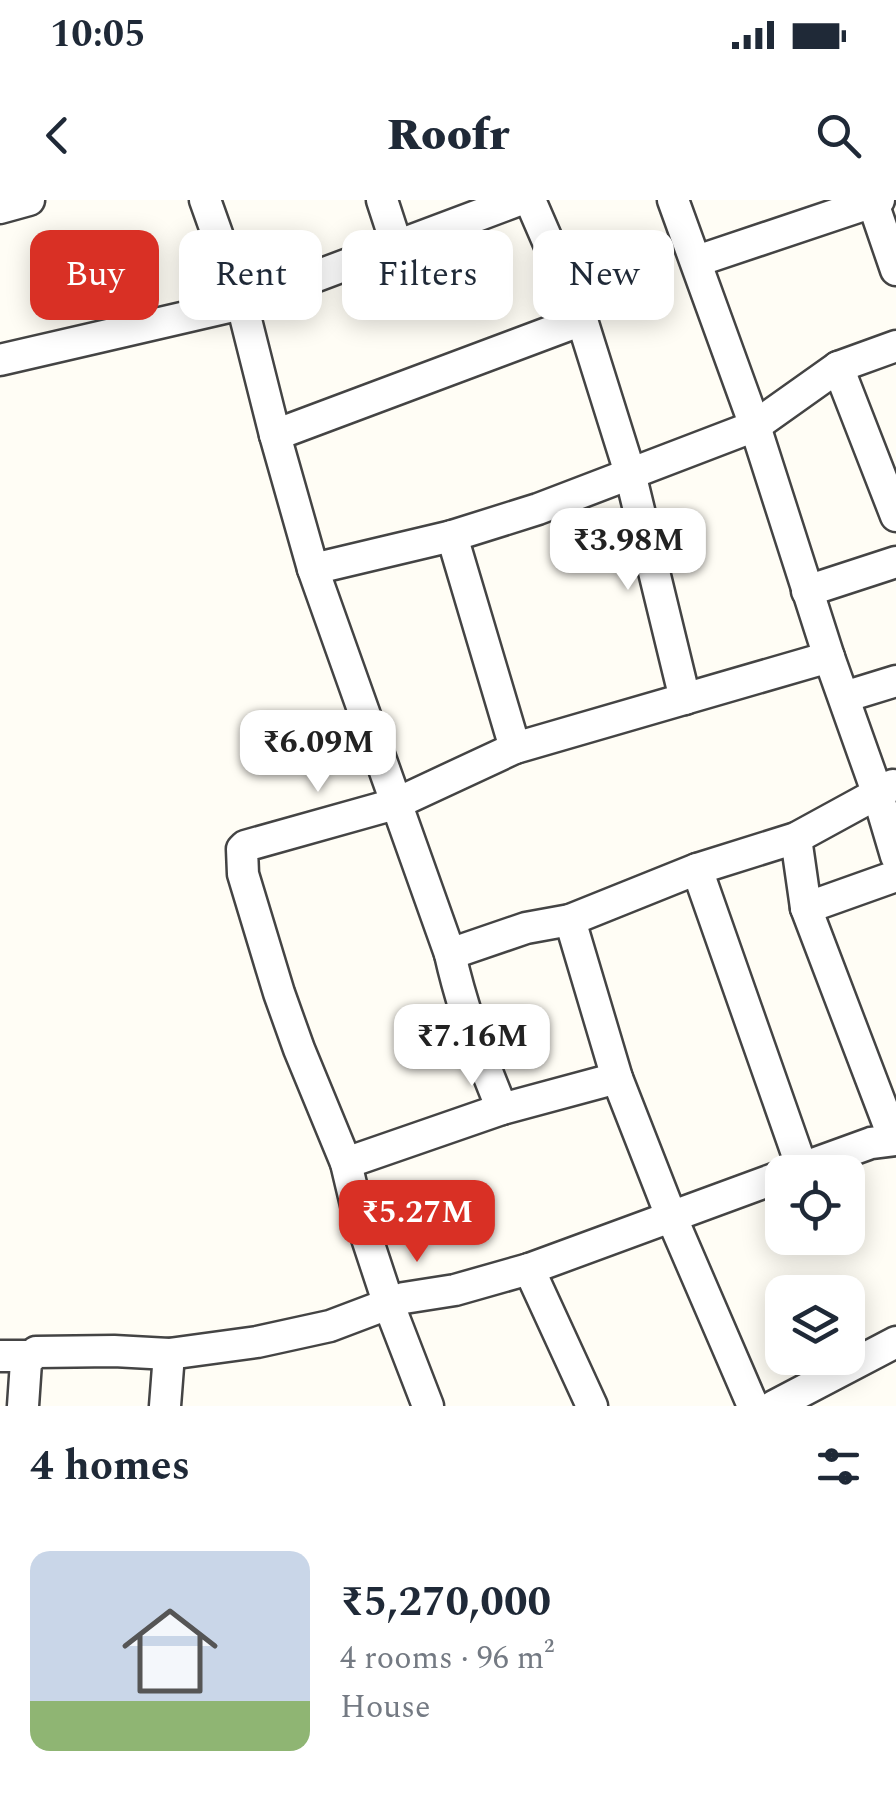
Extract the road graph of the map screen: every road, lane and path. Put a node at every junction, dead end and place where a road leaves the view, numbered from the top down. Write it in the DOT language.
graph roads {
  1 [pos="29,200"];
  2 [pos="204,200"];
  3 [pos="382,200"];
  4 [pos="519,200"];
  5 [pos="530,200"];
  6 [pos="673,200"];
  7 [pos="875,201"];
  8 [pos="0,208"];
  9 [pos="215,230"];
  10 [pos="392,230"];
  11 [pos="439,230"];
  12 [pos="543,230"];
  13 [pos="696,261"];
  14 [pos="896,270"];
  15 [pos="179,319"];
  16 [pos="246,320"];
  17 [pos="582,320"];
  18 [pos="896,346"];
  19 [pos="0,360"];
  20 [pos="838,367"];
  21 [pos="755,426"];
  22 [pos="275,435"];
  23 [pos="886,460"];
  24 [pos="630,473"];
  25 [pos="896,516"];
  26 [pos="452,536"];
  27 [pos="896,562"];
  28 [pos="313,569"];
  29 [pos="807,591"];
  30 [pos="829,657"];
  31 [pos="896,681"];
  32 [pos="844,698"];
  33 [pos="685,699"];
  34 [pos="515,748"];
  35 [pos="887,788"];
  36 [pos="395,804"];
  37 [pos="796,838"];
  38 [pos="896,856"];
  39 [pos="697,870"];
  40 [pos="896,876"];
  41 [pos="806,908"];
  42 [pos="570,920"];
  43 [pos="450,954"];
  44 [pos="617,1078"];
  45 [pos="502,1110"];
  46 [pos="895,1140"];
  47 [pos="787,1155"];
  48 [pos="838,1155"];
  49 [pos="346,1163"];
  50 [pos="765,1182"];
  51 [pos="671,1216"];
  52 [pos="528,1269"];
  53 [pos="389,1305"];
  54 [pos="891,1353"];
  55 [pos="170,1354"];
  56 [pos="15,1356"];
  57 [pos="24,1406"];
  58 [pos="166,1406"];
  59 [pos="428,1406"];
  60 [pos="592,1406"];
  61 [pos="754,1406"];
  62 [pos="774,1406"];
  1 -- 8 [label="street"];
  2 -- 9 [label="street"];
  3 -- 10 [label="street"];
  4 -- 11 [label="street"];
  5 -- 12 [label="street"];
  6 -- 13 [label="street"];
  7 -- 13 [label="street"];
  7 -- 14 [label="street"];
  13 -- 21 [label="street"];
  15 -- 19 [label="street"];
  16 -- 22 [label="street"];
  17 -- 22 [label="street"];
  17 -- 24 [label="street"];
  18 -- 20 [label="street"];
  20 -- 21 [label="street"];
  20 -- 23 [label="street"];
  21 -- 24 [label="street"];
  21 -- 29 [label="street"];
  22 -- 28 [label="street"];
  23 -- 25 [label="street"];
  24 -- 26 [label="street"];
  24 -- 33 [label="street"];
  26 -- 28 [label="street"];
  26 -- 34 [label="street"];
  27 -- 29 [label="street"];
  28 -- 36 [label="street"];
  29 -- 30 [label="street"];
  30 -- 32 [label="street"];
  30 -- 33 [label="street"];
  31 -- 32 [label="street"];
  32 -- 35 [label="street"];
  33 -- 34 [label="street"];
  34 -- 36 [label="street"];
  35 -- 37 [label="street"];
  35 -- 38 [label="street"];
  36 -- 43 [label="street"];
  36 -- 49 [label="street"];
  37 -- 39 [label="street"];
  37 -- 41 [label="street"];
  39 -- 42 [label="street"];
  39 -- 47 [label="street"];
  40 -- 41 [label="street"];
  41 -- 46 [label="street"];
  42 -- 43 [label="street"];
  42 -- 44 [label="street"];
  43 -- 45 [label="street"];
  44 -- 45 [label="street"];
  44 -- 51 [label="street"];
  45 -- 49 [label="street"];
  46 -- 48 [label="street"];
  49 -- 53 [label="street"];
  50 -- 51 [label="street"];
  51 -- 52 [label="street"];
  51 -- 61 [label="street"];
  52 -- 53 [label="street"];
  52 -- 60 [label="street"];
  53 -- 55 [label="street"];
  53 -- 59 [label="street"];
  54 -- 62 [label="street"];
  55 -- 56 [label="street"];
  55 -- 58 [label="street"];
  56 -- 57 [label="street"];
}
